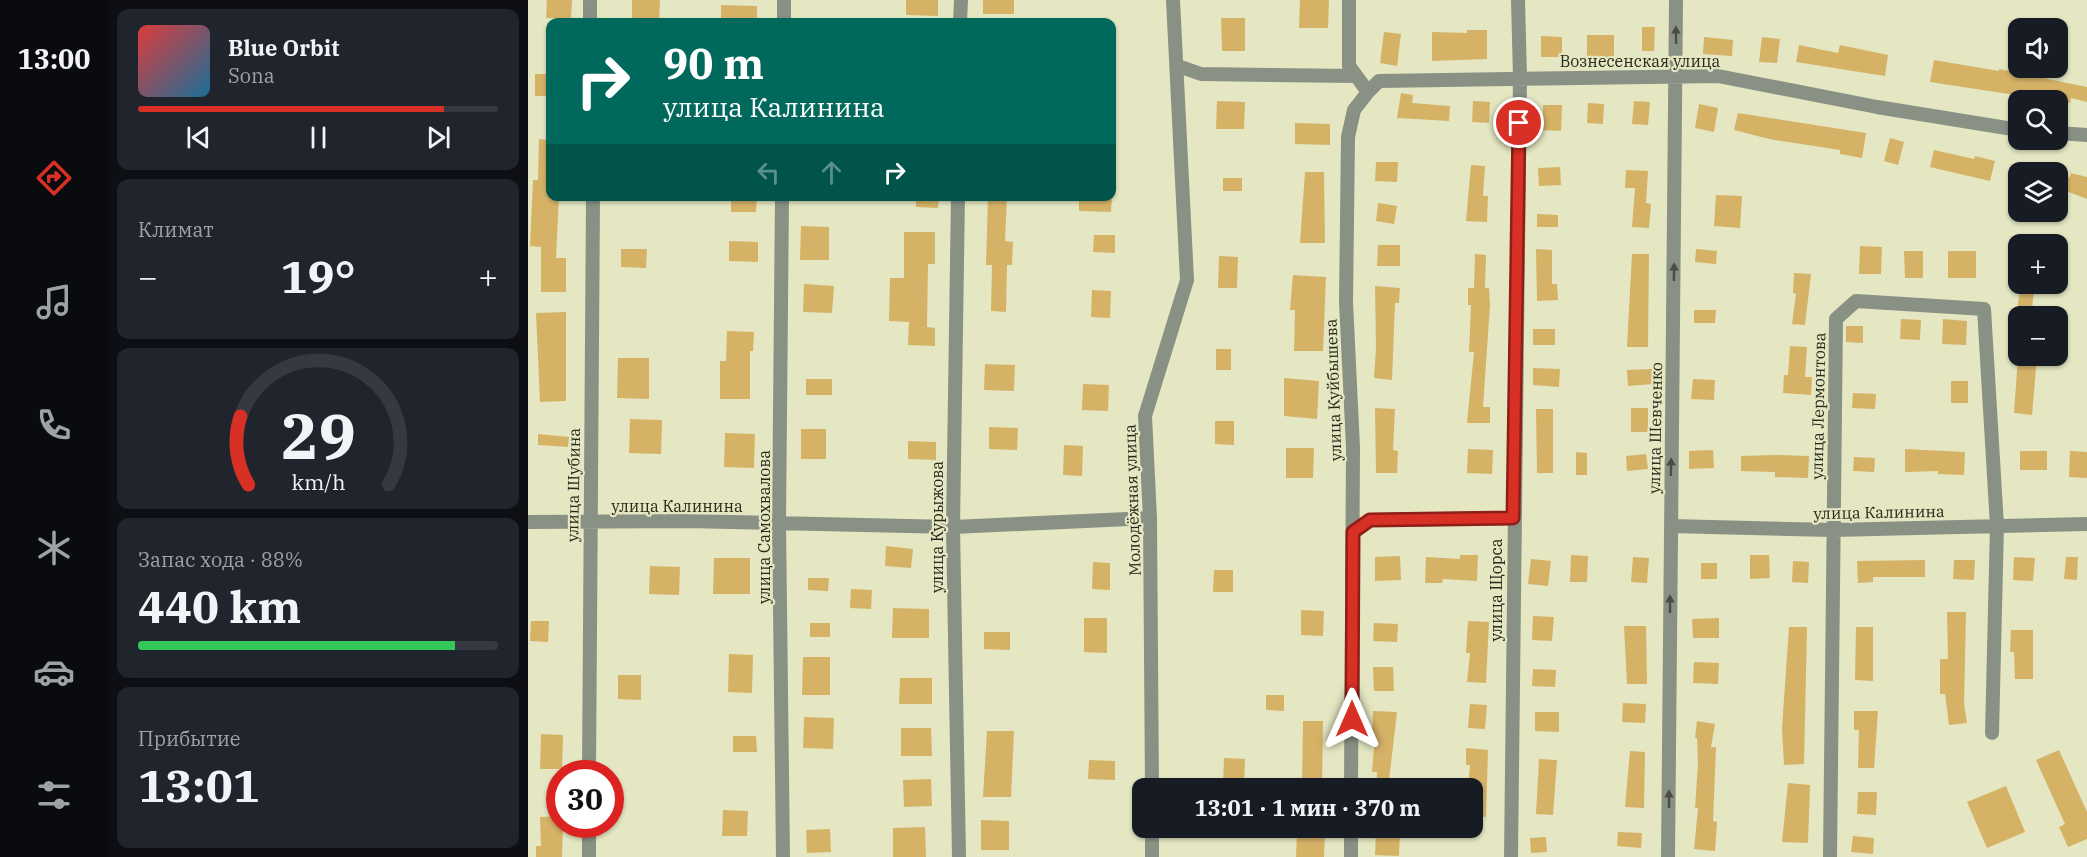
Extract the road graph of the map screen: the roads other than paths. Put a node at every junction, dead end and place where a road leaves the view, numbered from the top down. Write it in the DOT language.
graph roads {
  1 [pos="590,0"];
  2 [pos="784,0"];
  3 [pos="961,0"];
  4 [pos="1173,0"];
  5 [pos="1349,0"];
  6 [pos="1518,0"];
  7 [pos="1676,0"];
  8 [pos="590,18"];
  9 [pos="784,18"];
  10 [pos="960,18"];
  11 [pos="1178,66"];
  12 [pos="1356,76"];
  13 [pos="1677,76"];
  14 [pos="1520,77"];
  15 [pos="1368,92"];
  16 [pos="2008,128"];
  17 [pos="2068,134"];
  18 [pos="2087,135"];
  19 [pos="593,201"];
  20 [pos="782,201"];
  21 [pos="958,201"];
  22 [pos="1150,518"];
  23 [pos="1513,518"];
  24 [pos="528,522"];
  25 [pos="589,522"];
  26 [pos="779,523"];
  27 [pos="2087,524"];
  28 [pos="1671,526"];
  29 [pos="1997,526"];
  30 [pos="953,528"];
  31 [pos="1833,530"];
  32 [pos="1353,532"];
  33 [pos="1992,733"];
  34 [pos="589,760"];
  35 [pos="1152,778"];
  36 [pos="1351,778"];
  37 [pos="589,838"];
  38 [pos="1152,838"];
  39 [pos="1351,838"];
  40 [pos="589,857"];
  41 [pos="783,857"];
  42 [pos="959,857"];
  43 [pos="1152,857"];
  44 [pos="1351,857"];
  45 [pos="1511,857"];
  46 [pos="1668,857"];
  47 [pos="1830,857"];
  1 -- 8 [label="street"];
  2 -- 9 [label="street"];
  3 -- 10 [label="street"];
  4 -- 11 [label="street, Молодёжная улица"];
  5 -- 12 [label="street"];
  6 -- 14 [label="street, улица Щорса"];
  13 -- 7 [label="street, улица Шевченко, one-way"];
  11 -- 12 [label="street"];
  11 -- 22 [label="street, Молодёжная улица"];
  12 -- 15 [label="street"];
  13 -- 14 [label="street, Вознесенская улица"];
  13 -- 16 [label="street, Вознесенская улица"];
  28 -- 13 [label="street, улица Шевченко, one-way"];
  14 -- 15 [label="street, Вознесенская улица"];
  14 -- 23 [label="street, улица Щорса"];
  15 -- 32 [label="street, улица Куйбышева"];
  17 -- 18 [label="street"];
  19 -- 25 [label="street, улица Шубина"];
  20 -- 26 [label="street, улица Самохвалова"];
  21 -- 30 [label="street, улица Курыжова"];
  22 -- 30 [label="street, улица Калинина"];
  22 -- 35 [label="street, Молодёжная улица"];
  23 -- 32 [label="street"];
  23 -- 45 [label="street, улица Щорса"];
  24 -- 25 [label="street, улица Калинина"];
  25 -- 26 [label="street, улица Калинина"];
  25 -- 34 [label="street, улица Шубина"];
  26 -- 30 [label="street, улица Калинина"];
  26 -- 41 [label="street, улица Самохвалова"];
  27 -- 29 [label="street, улица Калинина"];
  28 -- 31 [label="street, улица Калинина"];
  46 -- 28 [label="street, улица Шевченко, one-way"];
  29 -- 31 [label="street, улица Калинина"];
  29 -- 31 [label="street, улица Лермонтова"];
  29 -- 33 [label="street, улица Лермонтова"];
  30 -- 42 [label="street, улица Курыжова"];
  31 -- 47 [label="street, улица Лермонтова"];
  32 -- 36 [label="street, улица Куйбышева"];
  37 -- 40 [label="street"];
  38 -- 43 [label="street"];
  39 -- 44 [label="street"];
}
